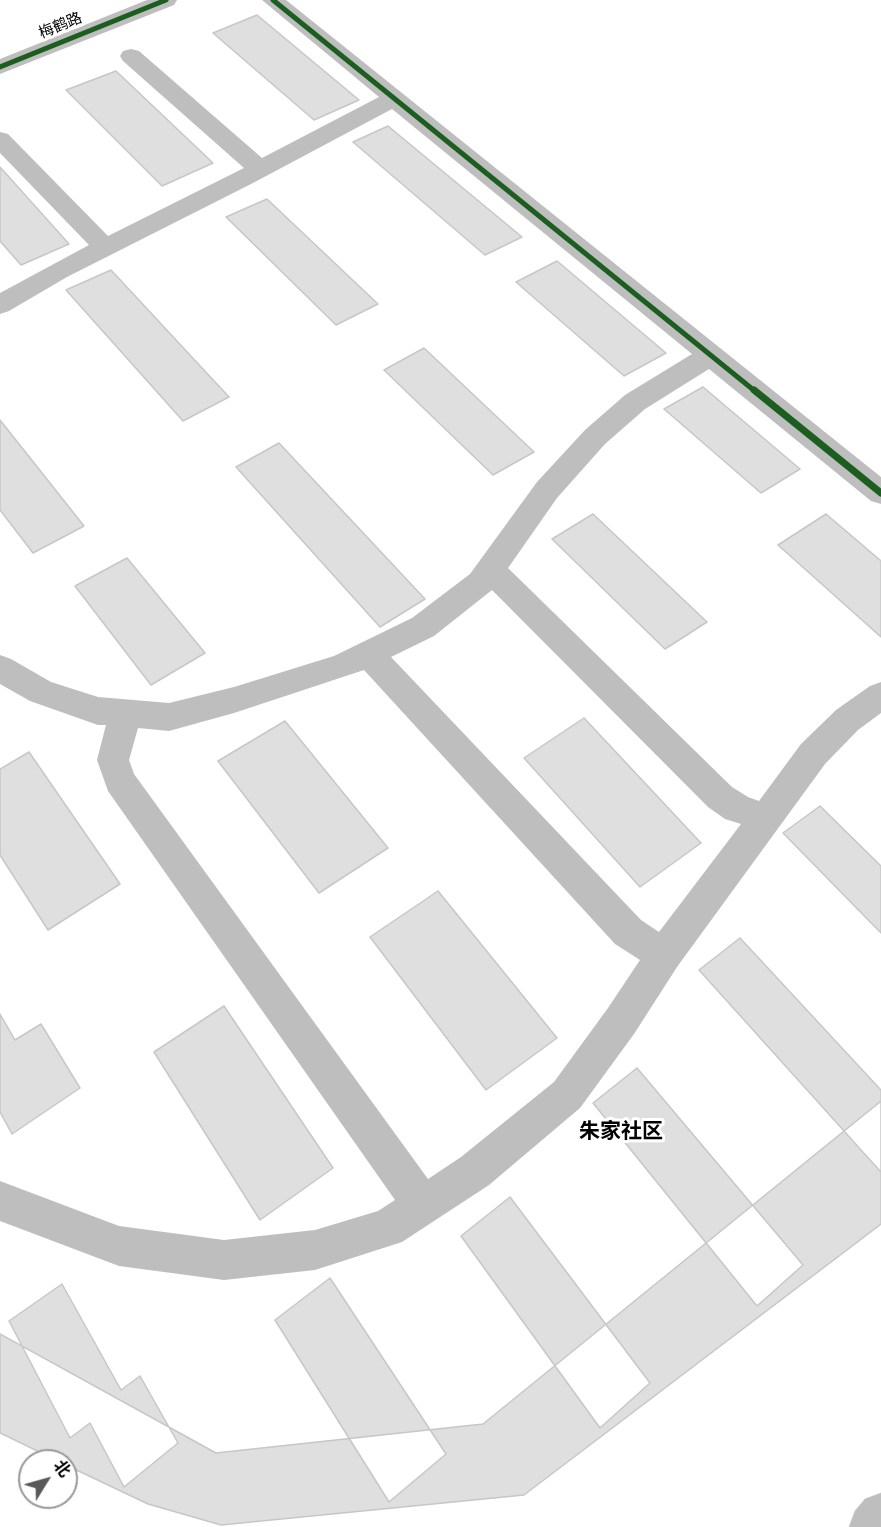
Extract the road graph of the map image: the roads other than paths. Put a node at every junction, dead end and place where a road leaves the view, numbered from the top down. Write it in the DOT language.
graph roads {
  1 [pos="166,0"];
  2 [pos="273,0"];
  3 [pos="131,56"];
  4 [pos="0,67"];
  5 [pos="394,98"];
  6 [pos="0,139"];
  7 [pos="260,169"];
  8 [pos="105,247"];
  9 [pos="0,305"];
  10 [pos="711,355"];
  11 [pos="881,493"];
  12 [pos="490,569"];
  13 [pos="368,654"];
  14 [pos="0,668"];
  15 [pos="881,695"];
  16 [pos="126,713"];
  17 [pos="765,818"];
  18 [pos="664,955"];
  19 [pos="0,1202"];
  20 [pos="423,1205"];
  21 [pos="881,1515"];
  22 [pos="871,1527"];
  1 -- 4 [label="street, 梅鹤路"];
  2 -- 5 [label="street"];
  3 -- 7 [label="street"];
  5 -- 7 [label="street"];
  5 -- 10 [label="street"];
  6 -- 8 [label="street"];
  7 -- 8 [label="street"];
  8 -- 9 [label="street"];
  10 -- 11 [label="street"];
  10 -- 12 [label="street"];
  12 -- 13 [label="street"];
  12 -- 17 [label="street"];
  13 -- 16 [label="street"];
  13 -- 18 [label="street"];
  14 -- 16 [label="street"];
  15 -- 17 [label="street"];
  16 -- 20 [label="street"];
  17 -- 18 [label="street"];
  18 -- 20 [label="street"];
  19 -- 20 [label="street"];
  21 -- 22 [label="street"];
}
